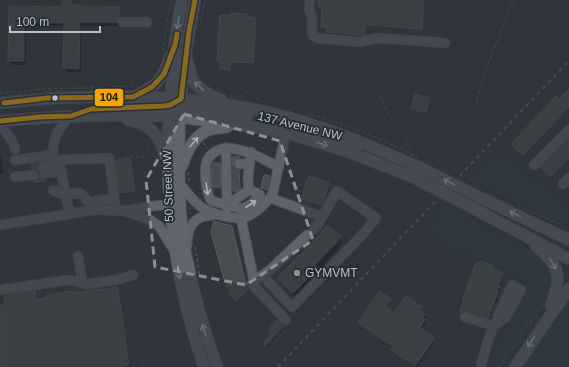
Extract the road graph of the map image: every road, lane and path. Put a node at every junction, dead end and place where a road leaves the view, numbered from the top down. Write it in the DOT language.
graph roads {
  1 [pos="172,0"];
  2 [pos="182,0"];
  3 [pos="205,0"];
  4 [pos="310,0"];
  5 [pos="513,0"];
  6 [pos="195,3"];
  7 [pos="123,22"];
  8 [pos="147,22"];
  9 [pos="200,25"];
  10 [pos="445,42"];
  11 [pos="175,45"];
  12 [pos="186,51"];
  13 [pos="162,56"];
  14 [pos="138,86"];
  15 [pos="0,93"];
  16 [pos="133,96"];
  17 [pos="380,96"];
  18 [pos="0,103"];
  19 [pos="232,105"];
  20 [pos="476,105"];
  21 [pos="175,107"];
  22 [pos="116,115"];
  23 [pos="71,116"];
  24 [pos="292,118"];
  25 [pos="0,121"];
  26 [pos="243,125"];
  27 [pos="0,127"];
  28 [pos="569,130"];
  29 [pos="286,133"];
  30 [pos="152,138"];
  31 [pos="226,148"];
  32 [pos="15,149"];
  33 [pos="378,149"];
  34 [pos="250,152"];
  35 [pos="415,156"];
  36 [pos="115,159"];
  37 [pos="15,160"];
  38 [pos="54,160"];
  39 [pos="168,165"];
  40 [pos="534,165"];
  41 [pos="279,167"];
  42 [pos="188,168"];
  43 [pos="43,170"];
  44 [pos="33,172"];
  45 [pos="15,174"];
  46 [pos="237,175"];
  47 [pos="179,181"];
  48 [pos="53,190"];
  49 [pos="66,194"];
  50 [pos="189,195"];
  51 [pos="114,198"];
  52 [pos="271,198"];
  53 [pos="514,204"];
  54 [pos="170,205"];
  55 [pos="227,205"];
  56 [pos="89,207"];
  57 [pos="121,211"];
  58 [pos="72,213"];
  59 [pos="221,215"];
  60 [pos="181,216"];
  61 [pos="322,217"];
  62 [pos="241,218"];
  63 [pos="0,225"];
  64 [pos="192,225"];
  65 [pos="569,228"];
  66 [pos="314,229"];
  67 [pos="307,236"];
  68 [pos="526,236"];
  69 [pos="569,240"];
  70 [pos="194,242"];
  71 [pos="175,253"];
  72 [pos="78,256"];
  73 [pos="187,259"];
  74 [pos="569,259"];
  75 [pos="133,275"];
  76 [pos="514,275"];
  77 [pos="263,276"];
  78 [pos="254,281"];
  79 [pos="201,282"];
  80 [pos="82,283"];
  81 [pos="569,288"];
  82 [pos="0,290"];
  83 [pos="546,299"];
  84 [pos="489,317"];
  85 [pos="548,317"];
  86 [pos="465,318"];
  87 [pos="286,320"];
  88 [pos="140,361"];
  89 [pos="481,365"];
  90 [pos="144,367"];
  91 [pos="204,367"];
  92 [pos="217,367"];
  93 [pos="499,367"];
  94 [pos="514,367"];
  1 -- 13 [label="path"];
  2 -- 11 [label="main road, 50 Street NW, one-way"];
  3 -- 9 [label="path"];
  4 -- 10 [label="street"];
  5 -- 20 [label="path"];
  6 -- 12 [label="main road, 50 Street NW"];
  7 -- 8 [label="street"];
  11 -- 16 [label="main road"];
  11 -- 21 [label="main road, 50 Street NW"];
  19 -- 12 [label="main road, one-way"];
  12 -- 21 [label="main road, 50 Street NW"];
  14 -- 15 [label="path"];
  16 -- 18 [label="main road, 137 Avenue NW"];
  16 -- 21 [label="main road, 137 Avenue NW"];
  17 -- 35 [label="path"];
  19 -- 21 [label="main road, 137 Avenue NW"];
  19 -- 24 [label="main road, 137 Avenue NW"];
  21 -- 22 [label="main road, 137 Avenue NW"];
  21 -- 23 [label="main road"];
  21 -- 24 [label="main road"];
  21 -- 26 [label="main road, 137 Avenue NW"];
  21 -- 39 [label="main road, 50 Street NW"];
  21 -- 47 [label="main road, 50 Street NW"];
  22 -- 23 [label="main road, 137 Avenue NW"];
  22 -- 39 [label="main road"];
  23 -- 25 [label="main road, 137 Avenue NW"];
  23 -- 38 [label="street"];
  24 -- 33 [label="main road, 137 Avenue NW"];
  26 -- 29 [label="main road, 137 Avenue NW"];
  47 -- 26 [label="main road, one-way"];
  27 -- 32 [label="street"];
  28 -- 40 [label="street"];
  29 -- 33 [label="street"];
  29 -- 41 [label="street"];
  29 -- 68 [label="main road, 137 Avenue NW, one-way, bridge"];
  30 -- 36 [label="path"];
  31 -- 34 [label="street"];
  31 -- 46 [label="street"];
  31 -- 55 [label="street, one-way"];
  69 -- 33 [label="main road, 137 Avenue NW, one-way, bridge"];
  34 -- 41 [label="street"];
  34 -- 46 [label="street"];
  37 -- 38 [label="street"];
  38 -- 43 [label="street"];
  38 -- 49 [label="street"];
  38 -- 51 [label="street"];
  39 -- 54 [label="main road, 50 Street NW"];
  41 -- 52 [label="street"];
  42 -- 50 [label="path"];
  44 -- 45 [label="street"];
  46 -- 55 [label="street"];
  46 -- 55 [label="street"];
  55 -- 46 [label="street, one-way"];
  47 -- 50 [label="street"];
  47 -- 60 [label="main road, 50 Street NW"];
  48 -- 49 [label="street"];
  49 -- 56 [label="street"];
  49 -- 58 [label="street"];
  50 -- 59 [label="street"];
  50 -- 64 [label="path"];
  51 -- 56 [label="street"];
  51 -- 57 [label="street"];
  52 -- 61 [label="street"];
  52 -- 62 [label="street"];
  53 -- 65 [label="path"];
  54 -- 57 [label="street"];
  54 -- 60 [label="street"];
  54 -- 71 [label="main road, 50 Street NW"];
  55 -- 59 [label="street"];
  56 -- 57 [label="street"];
  56 -- 58 [label="street"];
  57 -- 71 [label="street"];
  58 -- 63 [label="street"];
  59 -- 62 [label="street"];
  59 -- 64 [label="street"];
  60 -- 73 [label="main road, 50 Street NW"];
  61 -- 66 [label="street"];
  61 -- 77 [label="street"];
  62 -- 78 [label="street"];
  64 -- 73 [label="street"];
  67 -- 77 [label="street"];
  68 -- 74 [label="main road, 137 Avenue NW"];
  68 -- 85 [label="main road, one-way"];
  70 -- 79 [label="path"];
  71 -- 91 [label="main road, 50 Street NW, one-way"];
  72 -- 80 [label="street"];
  92 -- 73 [label="main road, 50 Street NW, one-way"];
  75 -- 80 [label="street"];
  76 -- 84 [label="path"];
  77 -- 78 [label="street"];
  78 -- 87 [label="street"];
  80 -- 82 [label="street"];
  81 -- 85 [label="main road"];
  83 -- 93 [label="path"];
  85 -- 94 [label="main road, one-way"];
  86 -- 89 [label="street"];
  88 -- 90 [label="path"];
}
